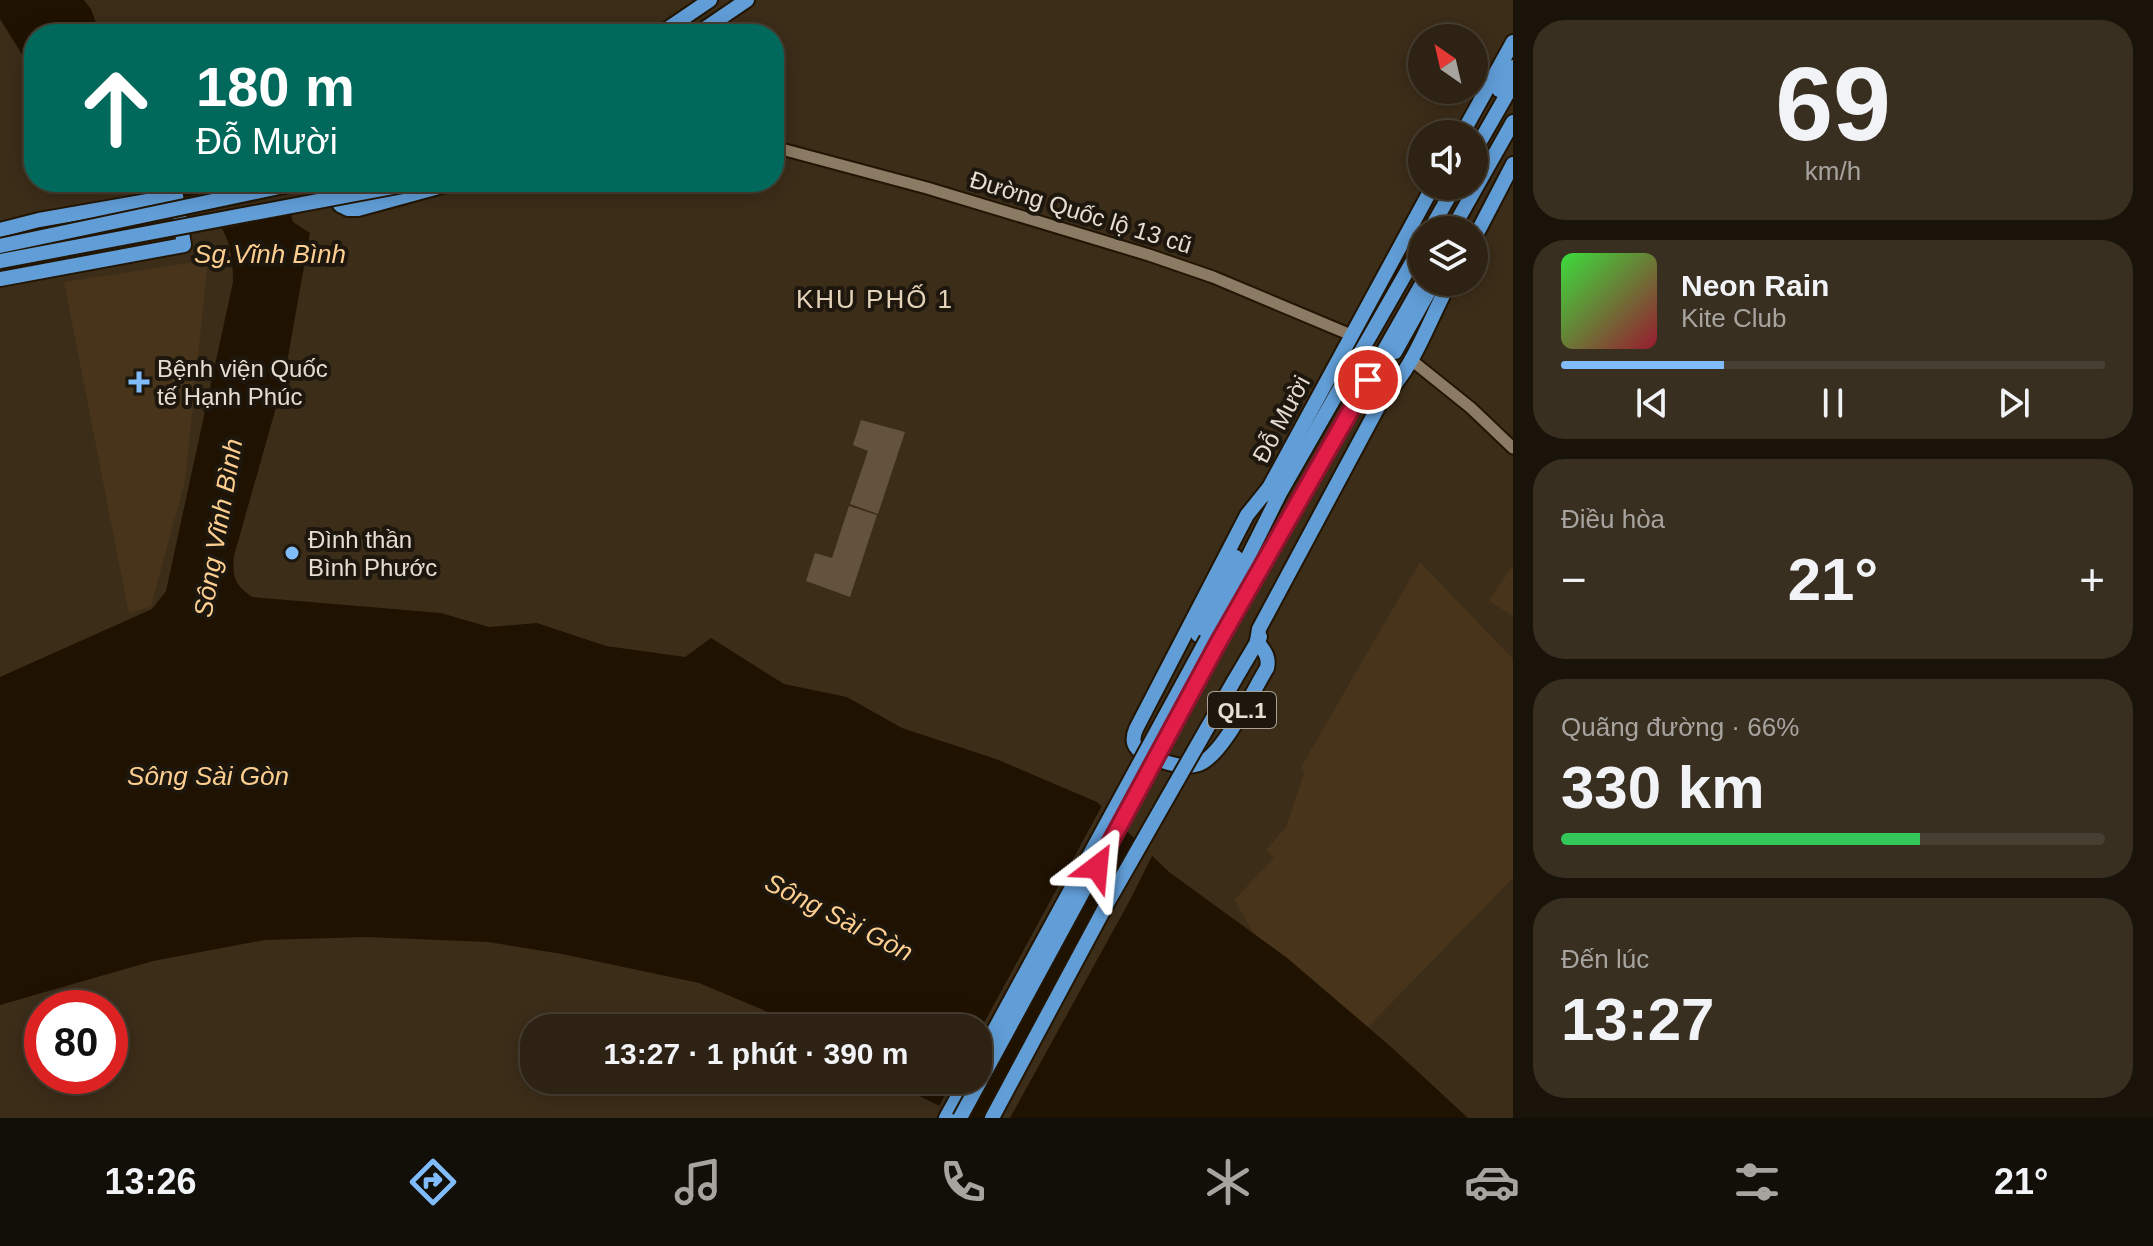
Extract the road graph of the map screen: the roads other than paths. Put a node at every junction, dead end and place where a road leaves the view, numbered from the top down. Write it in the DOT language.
graph roads {
  1 [pos="710,0"];
  2 [pos="747,0"];
  3 [pos="675,24"];
  4 [pos="712,24"];
  5 [pos="1513,42"];
  6 [pos="1513,67"];
  7 [pos="1513,84"];
  8 [pos="1470,120"];
  9 [pos="1482,120"];
  10 [pos="1513,122"];
  11 [pos="1488,128"];
  12 [pos="1513,141"];
  13 [pos="784,150"];
  14 [pos="1513,164"];
  15 [pos="1488,174"];
  16 [pos="1488,178"];
  17 [pos="256,192"];
  18 [pos="336,192"];
  19 [pos="366,192"];
  20 [pos="420,192"];
  21 [pos="1426,200"];
  22 [pos="1436,200"];
  23 [pos="1486,216"];
  24 [pos="0,230"];
  25 [pos="0,246"];
  26 [pos="0,261"];
  27 [pos="1408,266"];
  28 [pos="0,279"];
  29 [pos="1416,296"];
  30 [pos="1425,296"];
  31 [pos="1443,296"];
  32 [pos="1359,339"];
  33 [pos="1391,350"];
  34 [pos="1410,359"];
  35 [pos="1513,448"];
  36 [pos="1274,491"];
  37 [pos="1208,639"];
  38 [pos="1257,641"];
  39 [pos="992,1016"];
  40 [pos="992,1034"];
  41 [pos="949,1094"];
  42 [pos="959,1094"];
  43 [pos="936,1118"];
  44 [pos="946,1118"];
  45 [pos="960,1118"];
  46 [pos="992,1118"];
  1 -- 3 [label="highway"];
  2 -- 4 [label="highway"];
  5 -- 8 [label="highway"];
  6 -- 9 [label="highway"];
  7 -- 11 [label="highway"];
  10 -- 15 [label="highway"];
  12 -- 16 [label="highway"];
  13 -- 32 [label="street, Đường Quốc lộ 13 cũ"];
  14 -- 23 [label="highway"];
  17 -- 25 [label="highway, bridge"];
  18 -- 20 [label="highway"];
  19 -- 26 [label="highway, bridge"];
  21 -- 32 [label="highway, Đỗ Mười / QL.1"];
  22 -- 32 [label="highway, Đỗ Mười / QL.1"];
  24 -- 28 [label="highway"];
  27 -- 32 [label="highway, Đỗ Mười / QL.1"];
  29 -- 33 [label="highway, QL.1"];
  30 -- 33 [label="highway, QL.1"];
  31 -- 34 [label="highway, QL.1"];
  32 -- 36 [label="highway, Đỗ Mười / QL.1"];
  32 -- 36 [label="highway, Đỗ Mười / QL.1"];
  33 -- 34 [label="highway"];
  33 -- 37 [label="highway, QL.1"];
  34 -- 35 [label="street"];
  34 -- 38 [label="highway, QL.1"];
  36 -- 37 [label="highway, Đỗ Mười / QL.1"];
  36 -- 38 [label="highway, QL.1"];
  37 -- 39 [label="highway, QL.1"];
  37 -- 40 [label="highway, QL.1, bridge"];
  37 -- 45 [label="highway, QL.1, bridge"];
  38 -- 46 [label="highway, QL.1, bridge"];
  41 -- 43 [label="highway"];
  42 -- 44 [label="highway"];
}
